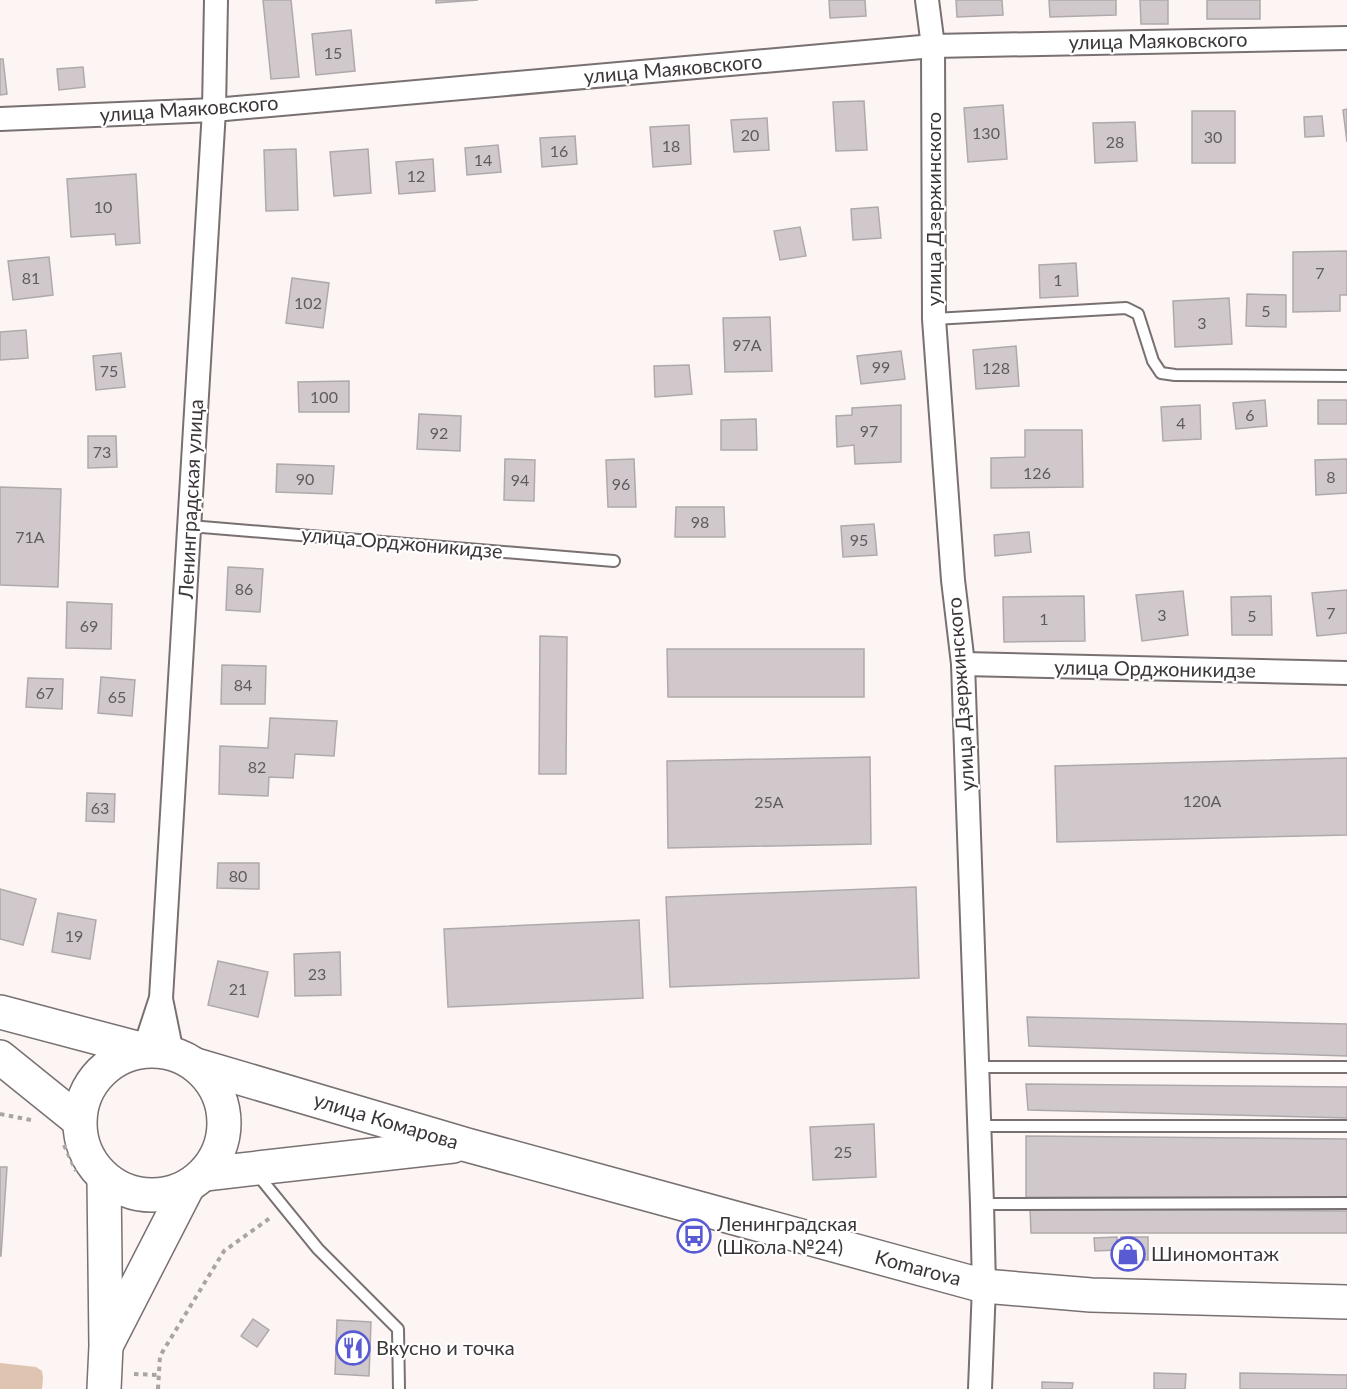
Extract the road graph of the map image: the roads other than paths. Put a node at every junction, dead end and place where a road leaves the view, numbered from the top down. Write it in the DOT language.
graph roads {
  1 [pos="216,0"];
  2 [pos="927,0"];
  3 [pos="1347,38"];
  4 [pos="933,46"];
  5 [pos="214,110"];
  6 [pos="0,119"];
  7 [pos="934,319"];
  8 [pos="1347,376"];
  9 [pos="190,526"];
  10 [pos="614,561"];
  11 [pos="963,664"];
  12 [pos="1347,674"];
  13 [pos="0,1012"];
  14 [pos="171,1056"];
  15 [pos="0,1057"];
  16 [pos="978,1067"];
  17 [pos="1347,1067"];
  18 [pos="980,1126"];
  19 [pos="1347,1126"];
  20 [pos="69,1127"];
  21 [pos="467,1145"];
  22 [pos="253,1169"];
  23 [pos="91,1177"];
  24 [pos="196,1181"];
  25 [pos="1347,1203"];
  26 [pos="982,1204"];
  27 [pos="984,1286"];
  28 [pos="1347,1302"];
  29 [pos="106,1346"];
  30 [pos="104,1389"];
  31 [pos="399,1389"];
  32 [pos="980,1389"];
  1 -- 5 [label="street, Ленинградская улица"];
  2 -- 4 [label="street, улица Дзержинского"];
  3 -- 4 [label="street, улица Маяковского"];
  4 -- 5 [label="street, улица Маяковского"];
  4 -- 7 [label="street, улица Дзержинского"];
  5 -- 6 [label="street, улица Маяковского"];
  5 -- 9 [label="street, Ленинградская улица"];
  7 -- 8 [label="lane"];
  7 -- 11 [label="street, улица Дзержинского"];
  9 -- 10 [label="lane, улица Орджоникидзе"];
  9 -- 14 [label="street, Ленинградская улица"];
  11 -- 12 [label="street, улица Орджоникидзе"];
  11 -- 16 [label="street, улица Дзержинского"];
  13 -- 14 [label="highway, улица Комарова"];
  14 -- 20 [label="highway"];
  14 -- 21 [label="highway, улица Комарова"];
  14 -- 24 [label="highway"];
  15 -- 20 [label="highway"];
  16 -- 17 [label="lane"];
  16 -- 18 [label="street, улица Дзержинского"];
  18 -- 19 [label="lane"];
  18 -- 26 [label="street, улица Дзержинского"];
  20 -- 23 [label="highway"];
  21 -- 22 [label="highway, улица Комарова"];
  21 -- 27 [label="highway, Komarova"];
  22 -- 24 [label="highway, улица Комарова"];
  22 -- 31 [label="lane"];
  23 -- 24 [label="highway"];
  23 -- 29 [label="highway"];
  24 -- 29 [label="highway"];
  25 -- 26 [label="lane"];
  26 -- 27 [label="street, улица Дзержинского"];
  27 -- 28 [label="highway, Komarova"];
  27 -- 32 [label="street, улица Дзержинского"];
  29 -- 30 [label="highway"];
}
